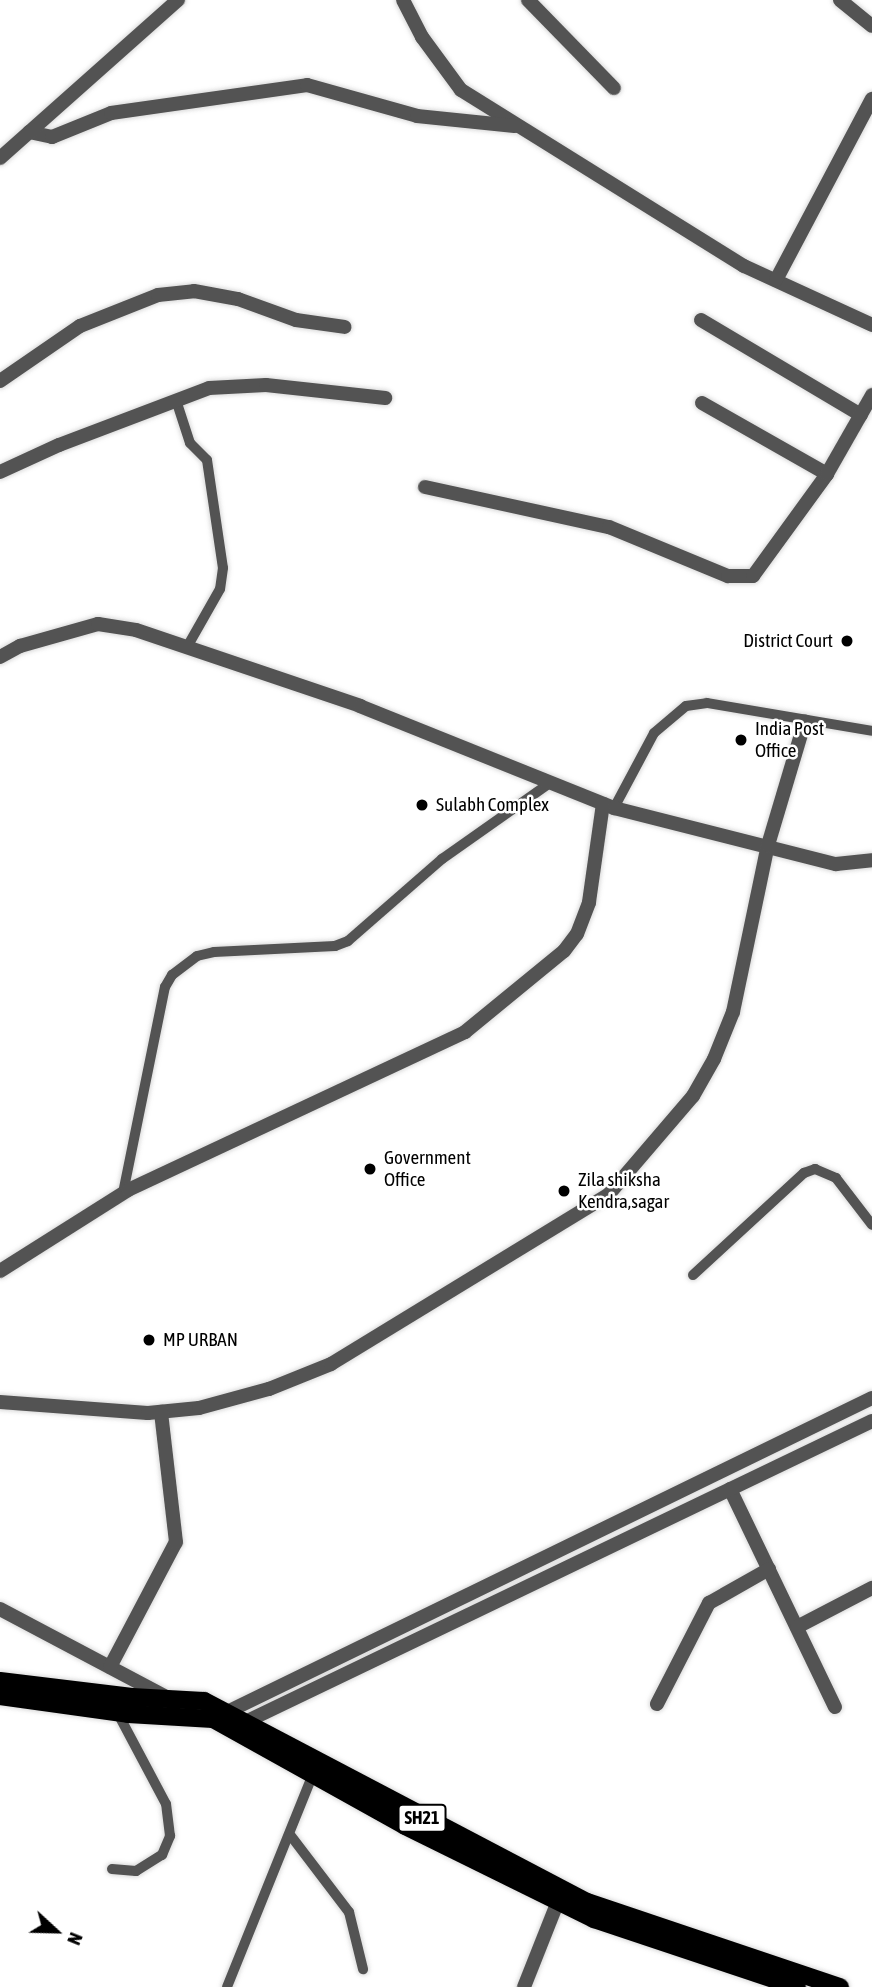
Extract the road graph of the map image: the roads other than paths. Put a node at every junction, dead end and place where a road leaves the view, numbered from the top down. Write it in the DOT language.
graph roads {
  1 [pos="178,0"];
  2 [pos="403,0"];
  3 [pos="528,0"];
  4 [pos="840,0"];
  5 [pos="872,26"];
  6 [pos="614,88"];
  7 [pos="872,99"];
  8 [pos="519,127"];
  9 [pos="29,132"];
  10 [pos="0,158"];
  11 [pos="776,280"];
  12 [pos="701,320"];
  13 [pos="872,325"];
  14 [pos="345,327"];
  15 [pos="0,381"];
  16 [pos="872,395"];
  17 [pos="385,398"];
  18 [pos="176,400"];
  19 [pos="702,402"];
  20 [pos="861,415"];
  21 [pos="0,472"];
  22 [pos="827,474"];
  23 [pos="425,487"];
  24 [pos="187,647"];
  25 [pos="0,657"];
  26 [pos="805,721"];
  27 [pos="867,730"];
  28 [pos="872,737"];
  29 [pos="547,785"];
  30 [pos="609,806"];
  31 [pos="768,845"];
  32 [pos="872,860"];
  33 [pos="123,1193"];
  34 [pos="872,1225"];
  35 [pos="0,1271"];
  36 [pos="693,1275"];
  37 [pos="872,1398"];
  38 [pos="0,1402"];
  39 [pos="161,1412"];
  40 [pos="872,1422"];
  41 [pos="730,1489"];
  42 [pos="769,1569"];
  43 [pos="872,1588"];
  44 [pos="0,1609"];
  45 [pos="797,1627"];
  46 [pos="110,1667"];
  47 [pos="0,1681"];
  48 [pos="0,1696"];
  49 [pos="657,1704"];
  50 [pos="835,1707"];
  51 [pos="169,1708"];
  52 [pos="116,1712"];
  53 [pos="231,1719"];
  54 [pos="313,1774"];
  55 [pos="290,1836"];
  56 [pos="112,1869"];
  57 [pos="558,1902"];
  58 [pos="363,1969"];
  59 [pos="785,1985"];
  60 [pos="227,1987"];
  61 [pos="524,1987"];
  62 [pos="840,1987"];
  1 -- 9 [label="street"];
  2 -- 8 [label="street"];
  3 -- 6 [label="street"];
  4 -- 5 [label="street"];
  7 -- 11 [label="street"];
  8 -- 9 [label="street"];
  8 -- 11 [label="street"];
  9 -- 10 [label="street"];
  11 -- 13 [label="street"];
  12 -- 20 [label="street"];
  14 -- 15 [label="street"];
  16 -- 20 [label="street"];
  17 -- 18 [label="street"];
  18 -- 21 [label="street"];
  18 -- 24 [label="lane"];
  19 -- 22 [label="street"];
  20 -- 22 [label="street"];
  22 -- 23 [label="street"];
  24 -- 25 [label="street"];
  24 -- 29 [label="street"];
  26 -- 27 [label="lane"];
  26 -- 30 [label="lane"];
  26 -- 31 [label="street"];
  27 -- 28 [label="lane"];
  29 -- 30 [label="street"];
  29 -- 33 [label="lane"];
  30 -- 31 [label="street"];
  30 -- 33 [label="street"];
  31 -- 32 [label="street"];
  31 -- 39 [label="street"];
  33 -- 35 [label="street"];
  34 -- 36 [label="lane"];
  37 -- 53 [label="street"];
  38 -- 39 [label="street"];
  39 -- 46 [label="street"];
  40 -- 41 [label="street"];
  41 -- 42 [label="street"];
  41 -- 53 [label="street"];
  42 -- 45 [label="street"];
  42 -- 49 [label="street"];
  43 -- 45 [label="street"];
  44 -- 46 [label="street"];
  45 -- 50 [label="street"];
  46 -- 51 [label="street"];
  47 -- 51 [label="main road, SH21"];
  48 -- 52 [label="main road, SH21"];
  51 -- 52 [label="main road, SH21"];
  51 -- 53 [label="main road, SH21"];
  52 -- 56 [label="lane"];
  53 -- 54 [label="main road, SH21"];
  53 -- 62 [label="main road, SH21"];
  54 -- 55 [label="lane"];
  54 -- 57 [label="main road, SH21"];
  55 -- 58 [label="lane"];
  55 -- 60 [label="lane"];
  57 -- 59 [label="main road, SH21"];
  57 -- 61 [label="street"];
}
